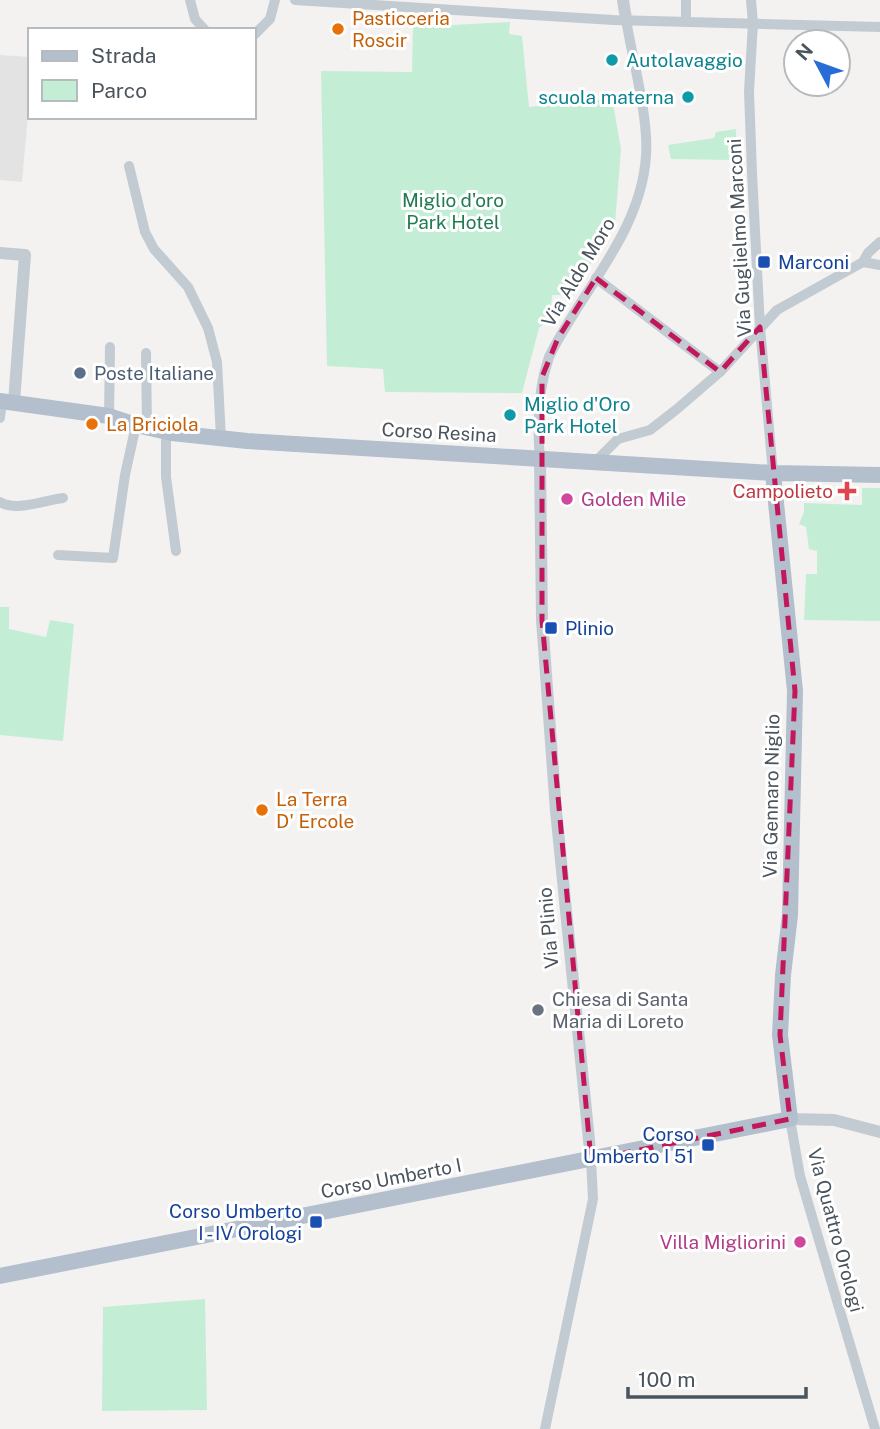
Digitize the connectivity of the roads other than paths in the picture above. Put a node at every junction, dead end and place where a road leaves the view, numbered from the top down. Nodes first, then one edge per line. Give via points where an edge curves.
1 (190, 0) edge
2 (275, 0) edge
3 (295, 0) edge
4 (623, 0) edge
5 (686, 0) edge
6 (753, 3) edge
7 (626, 19) junction
8 (685, 20) junction
9 (753, 23) junction
10 (880, 27) edge
11 (203, 28) edge
12 (256, 33) edge
13 (129, 166) dead end
14 (880, 242) edge
15 (0, 253) edge
16 (863, 262) junction
17 (880, 265) edge
18 (596, 278) junction
19 (760, 327) junction
20 (110, 347) dead end
21 (146, 354) dead end
22 (720, 372) junction
23 (5, 401) edge
24 (109, 416) junction
25 (0, 418) edge
26 (142, 427) junction
27 (166, 432) junction
28 (221, 438) junction
29 (540, 460) junction
30 (595, 462) junction
31 (773, 473) junction
32 (880, 475) edge
33 (63, 498) dead end
34 (0, 502) edge
35 (176, 551) dead end
36 (58, 555) dead end
37 (790, 1119) junction
38 (880, 1132) edge
39 (591, 1160) junction
40 (0, 1276) edge
41 (545, 1429) edge
42 (875, 1429) edge

1 - 11 street via 195,19
2 - 12 street via 270,19
3 - 7 street
4 - 7 street
5 - 8 street
6 - 9 street, Via Guglielmo Marconi
7 - 8 street
7 - 18 street, Via Aldo Moro via 646,156 632,215
8 - 9 street
9 - 10 street
9 - 19 street, Via Guglielmo Marconi via 749,92
13 - 28 street via 145,232 188,287 208,328 218,362
14 - 16 street
15 - 23 street via 26,255
16 - 17 street
16 - 19 street via 777,310
18 - 22 street
18 - 29 street, Via Aldo Moro via 558,338 542,377
19 - 22 street
19 - 31 street, Via Guglielmo Marconi
20 - 24 street
21 - 26 street
22 - 30 street via 650,430 618,439
23 - 24 main road, Corso Resina
23 - 25 street
24 - 26 main road, Corso Resina
26 - 27 main road, Corso Resina
26 - 36 street via 125,475 113,558
27 - 28 main road, Corso Resina
27 - 35 street via 166,477
28 - 29 main road, Corso Resina
29 - 30 main road, Corso Resina
29 - 39 street, Via Plinio via 542,620
30 - 31 main road, Corso Resina
31 - 32 main road, Corso Resina
31 - 37 main road, Via Gennaro Niglio via 795,691 790,915 780,1035
33 - 34 street via 23,506
37 - 38 street via 834,1121
37 - 39 main road, Corso Umberto I
37 - 42 street, Via Quattro Orologi via 800,1176
39 - 40 main road, Corso Umberto I
39 - 41 street, Via Plinio via 593,1199

